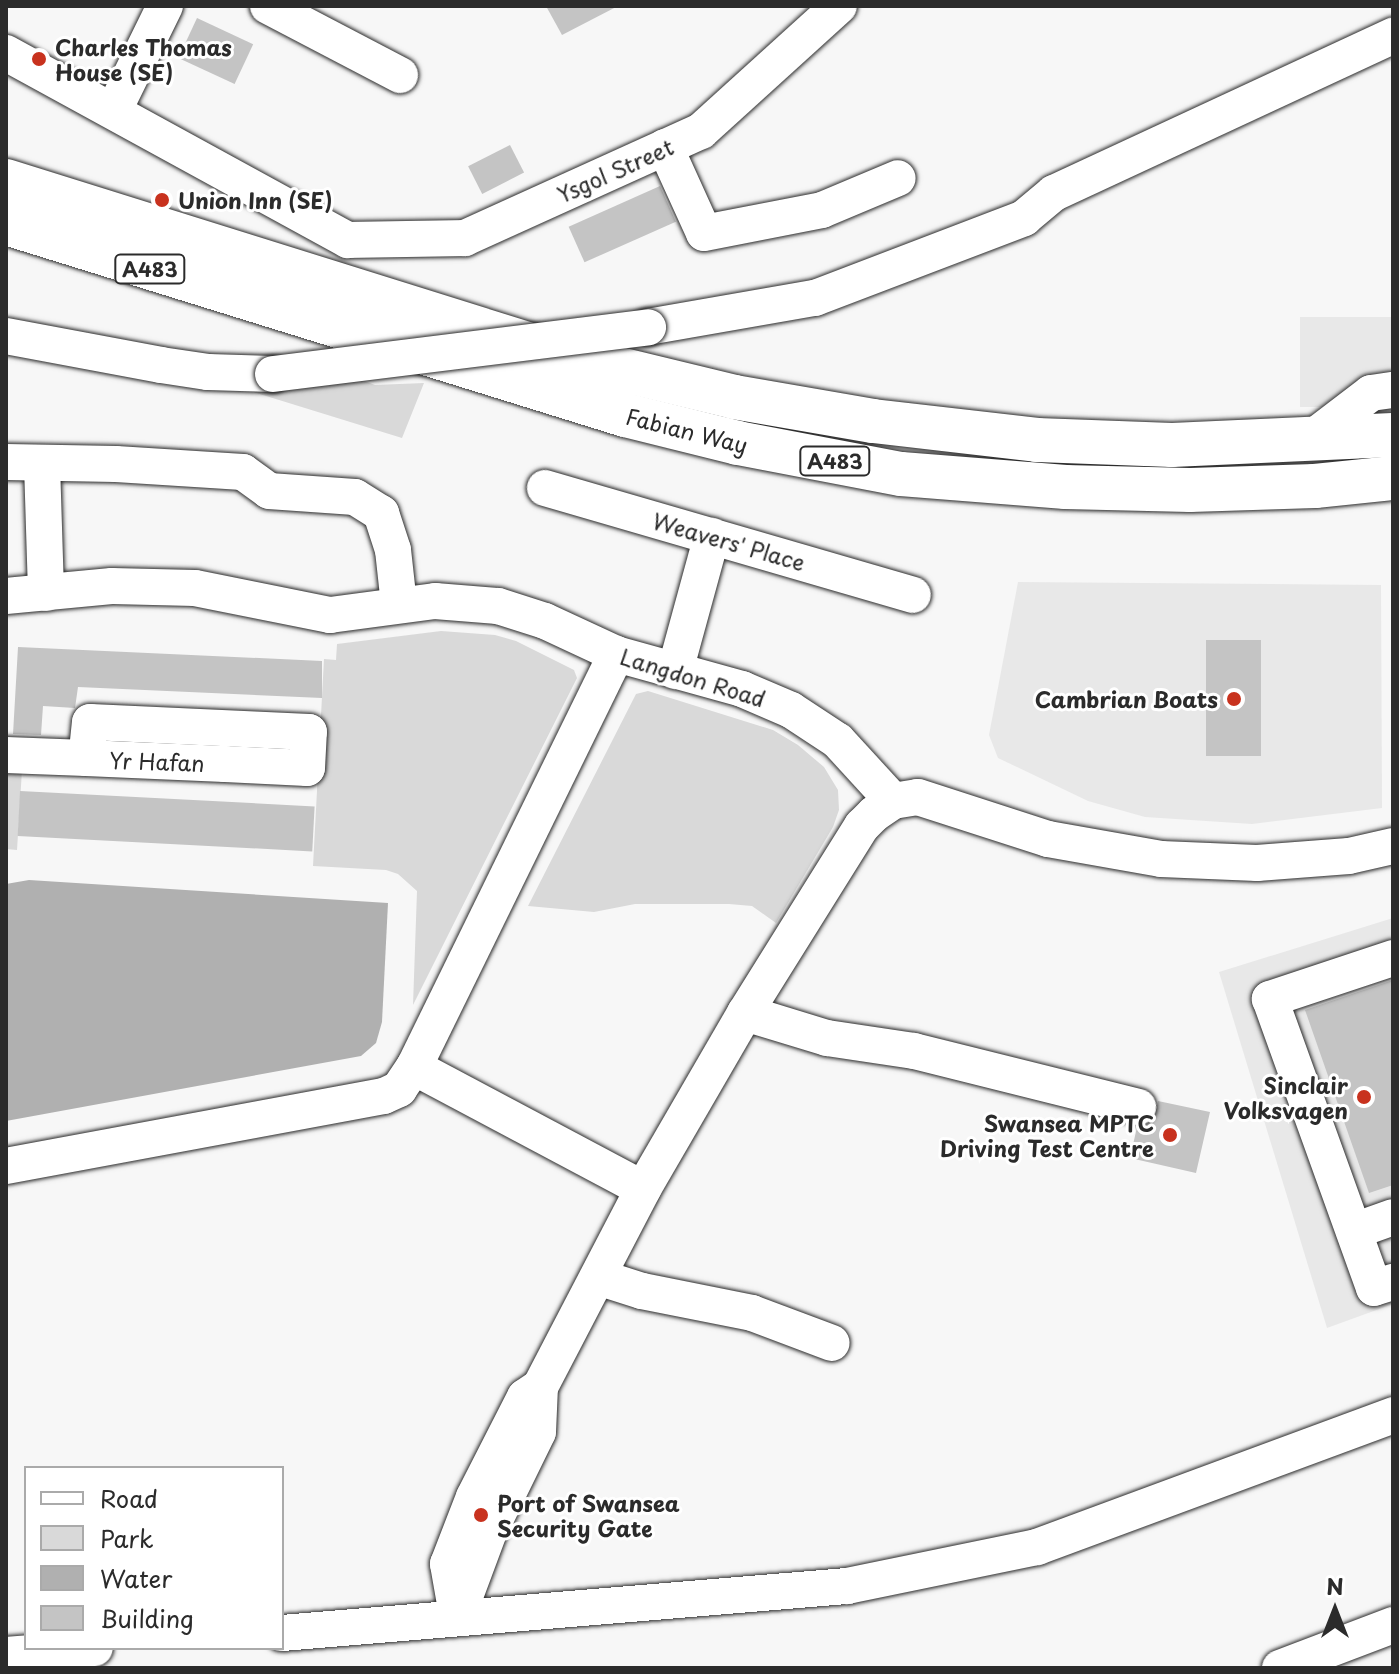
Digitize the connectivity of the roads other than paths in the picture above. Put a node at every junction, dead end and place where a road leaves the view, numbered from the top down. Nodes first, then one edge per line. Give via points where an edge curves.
1 (165, 6) edge
2 (268, 6) edge
3 (839, 6) edge
4 (1393, 36) edge
5 (6, 53) edge
6 (400, 75) dead end
7 (114, 110) junction
8 (665, 147) junction
9 (898, 178) dead end
10 (6, 181) edge
11 (6, 223) edge
12 (6, 336) edge
13 (1393, 390) edge
14 (1393, 435) edge
15 (1308, 441) junction
16 (6, 462) edge
17 (42, 464) junction
18 (1393, 478) edge
19 (545, 488) dead end
20 (712, 536) junction
21 (46, 593) junction
22 (913, 595) dead end
23 (6, 596) edge
24 (399, 604) junction
25 (616, 654) junction
26 (675, 671) junction
27 (226, 728) junction
28 (6, 755) edge
29 (86, 758) junction
30 (225, 764) junction
31 (893, 801) junction
32 (1393, 846) edge
33 (1393, 958) edge
34 (745, 1013) junction
35 (414, 1067) junction
36 (1138, 1107) dead end
37 (6, 1166) edge
38 (643, 1189) junction
39 (1393, 1217) edge
40 (1354, 1231) junction
41 (598, 1277) junction
42 (1393, 1282) edge
43 (832, 1343) dead end
44 (540, 1387) junction
45 (1393, 1415) edge
46 (457, 1618) junction
47 (1393, 1625) edge
48 (284, 1633) edge
49 (70, 1650) edge
50 (6, 1655) edge
51 (1280, 1668) edge

1 - 7 street
2 - 6 street
3 - 8 street, Ysgol Street via 701,131
4 - 12 street, bridge via 1054,193 1024,218 815,298 648,327 273,374 208,372
5 - 7 street
7 - 8 street, Ysgol Street via 348,240 465,238
8 - 9 street via 704,233 822,210
10 - 15 highway, Fabian Way / A483 via 554,353 734,397 873,421 1037,440 1172,445
11 - 18 highway, Fabian Way / A483 via 625,415 871,468 1065,487 1190,490
13 - 15 street via 1371,393
14 - 15 highway, Fabian Way / A483
16 - 17 street
17 - 21 street
17 - 24 street via 243,472 269,491 355,497 381,513 393,550
19 - 20 street, Weavers' Place
20 - 22 street, Weavers' Place
20 - 26 street
21 - 23 street, Langdon Road
21 - 24 street, Langdon Road via 112,586 195,588 330,615
24 - 25 street, Langdon Road via 498,606
25 - 26 street, Langdon Road
25 - 35 street
26 - 31 street, Langdon Road via 742,689 791,710 838,741
27 - 29 street via 90,722
27 - 30 street
27 - 30 street, Yr Hafan via 309,732 307,768
28 - 29 street, Yr Hafan
29 - 30 street, Yr Hafan
31 - 32 street via 918,797 1048,839 1161,859 1257,863 1349,856
31 - 34 street via 862,826
33 - 40 street via 1270,999
34 - 36 street via 827,1038 914,1051
34 - 38 street
35 - 37 street via 399,1089 384,1096
35 - 38 street
38 - 41 street
39 - 40 street
40 - 42 street via 1374,1288
41 - 43 street via 752,1313
41 - 44 street
44 - 46 street via 538,1432 489,1532
44 - 46 street via 525,1397 474,1497 448,1564
45 - 46 street via 1037,1547 847,1586
46 - 48 street
47 - 51 street
49 - 50 street

